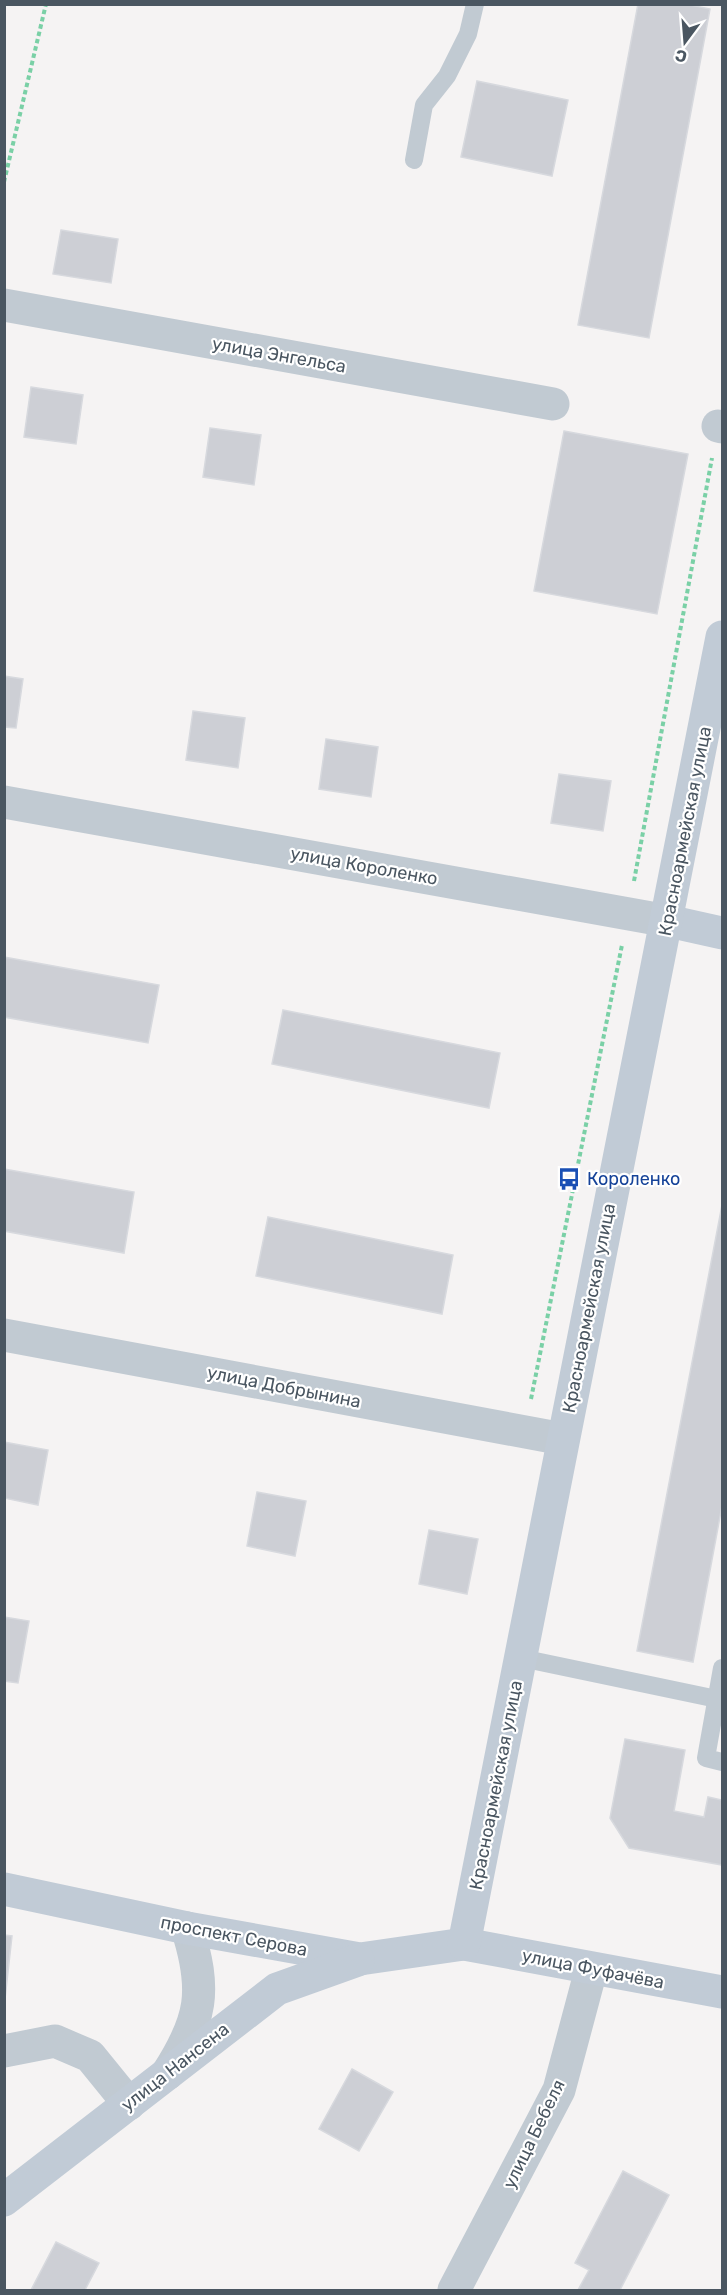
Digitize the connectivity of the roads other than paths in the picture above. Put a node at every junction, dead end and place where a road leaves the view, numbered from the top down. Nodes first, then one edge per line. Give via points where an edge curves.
1 (475, 4) edge
2 (414, 160) dead end
3 (4, 305) edge
4 (553, 404) dead end
5 (723, 637) edge
6 (4, 802) edge
7 (668, 921) junction
8 (723, 933) edge
9 (4, 1335) edge
10 (563, 1439) junction
11 (522, 1658) junction
12 (723, 1668) edge
13 (717, 1699) junction
14 (723, 1762) edge
15 (4, 1889) edge
16 (188, 1928) junction
17 (464, 1944) junction
18 (360, 1959) junction
19 (591, 1970) junction
20 (723, 1992) edge
21 (4, 2051) edge
22 (167, 2074) junction
23 (129, 2103) junction
24 (4, 2200) edge
25 (454, 2290) edge

1 - 2 lane via 468,34 447,76 424,105
3 - 4 street, улица Энгельса
5 - 7 main road, Красноармейская улица
6 - 7 street, улица Короленко
7 - 8 main road, улица Короленко
7 - 10 main road, Красноармейская улица
9 - 10 street, улица Добрынина
10 - 11 main road, Красноармейская улица
11 - 13 lane
11 - 17 main road, Красноармейская улица
12 - 13 lane
13 - 14 lane via 706,1758
15 - 16 main road, проспект Серова
16 - 18 main road, проспект Серова
16 - 22 street via 201,1984 187,2043
17 - 18 main road, проспект Серова
17 - 19 main road, улица Фуфачёва
18 - 22 main road, улица Нансена via 277,1989
19 - 20 main road, улица Фуфачёва
19 - 25 street, улица Бебеля via 559,2090
21 - 23 street via 55,2041 90,2056
22 - 23 main road, улица Нансена
23 - 24 main road, улица Нансена

